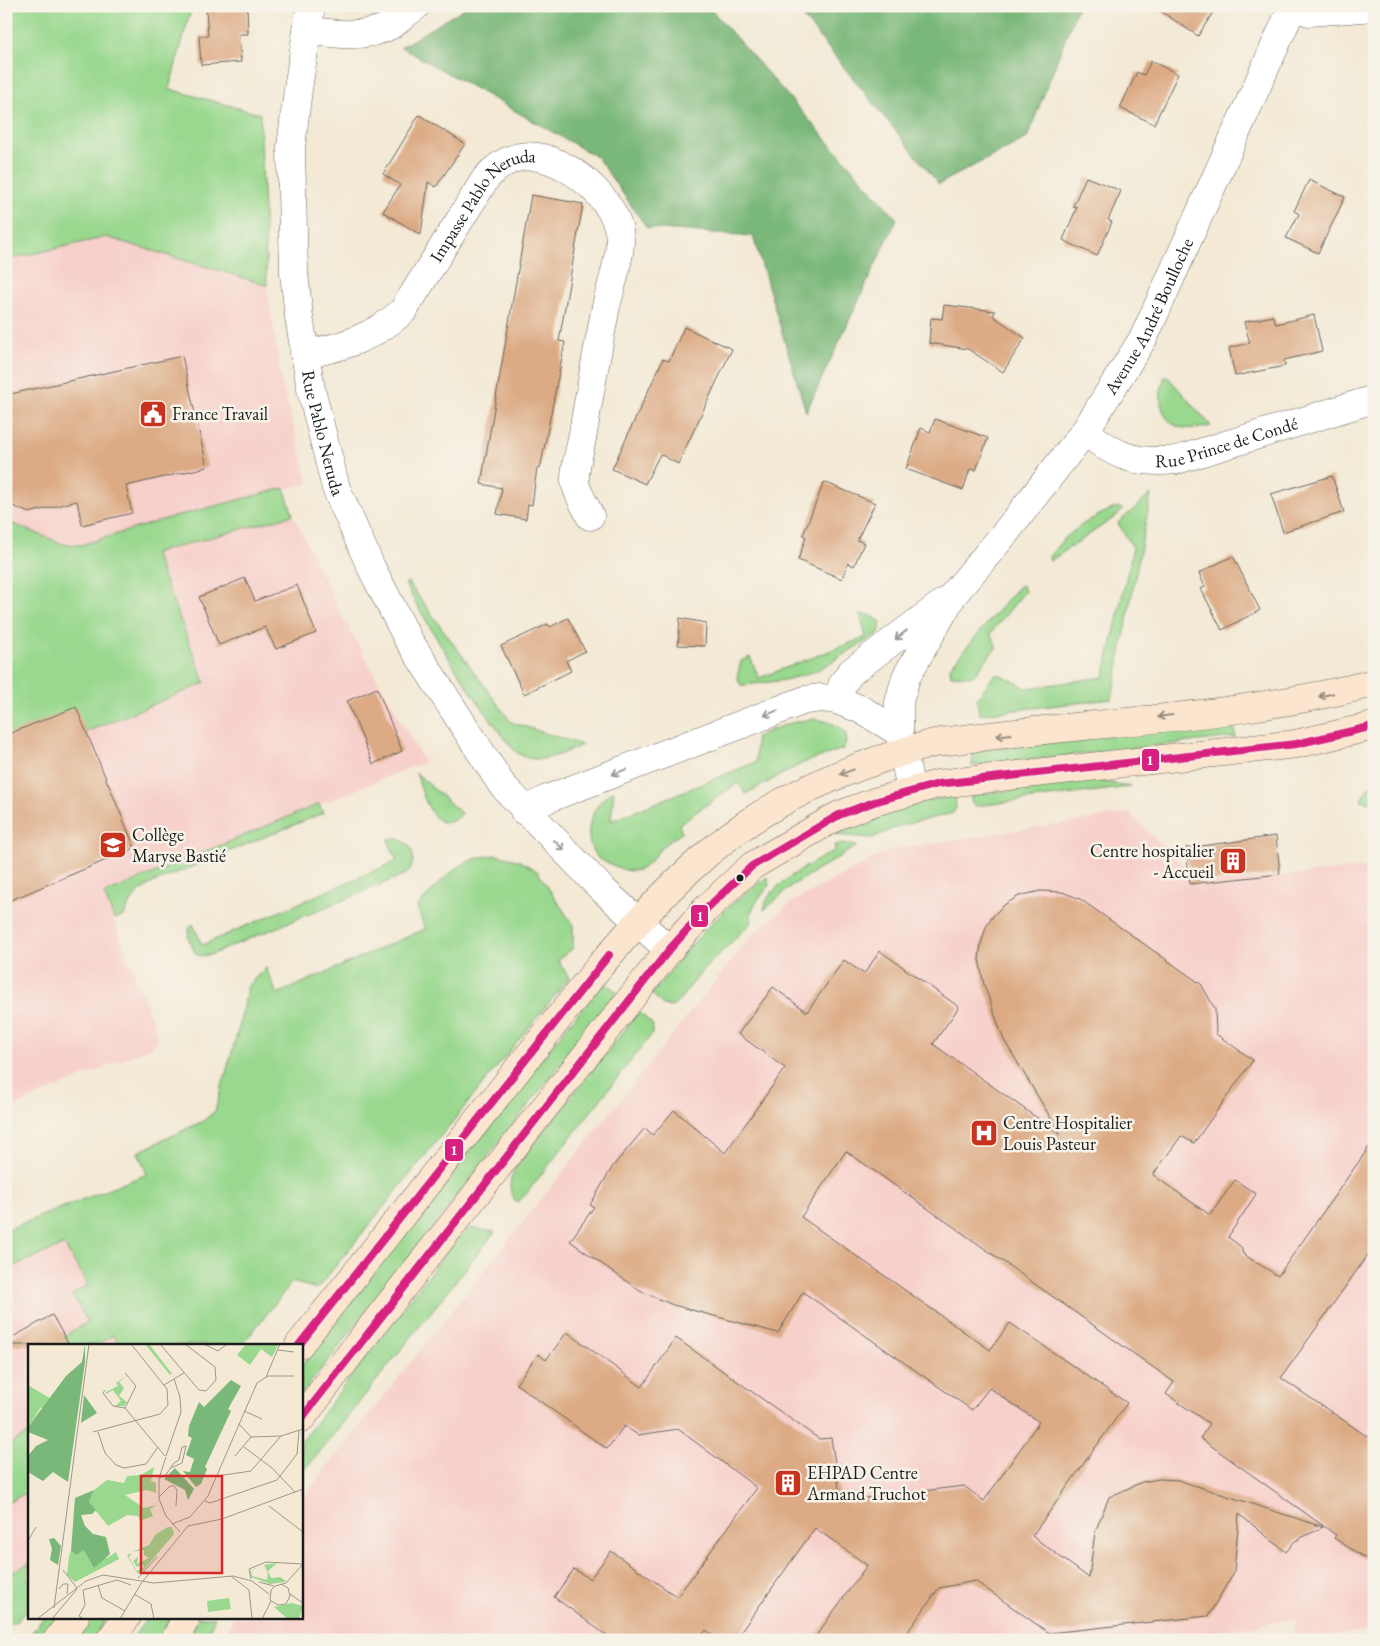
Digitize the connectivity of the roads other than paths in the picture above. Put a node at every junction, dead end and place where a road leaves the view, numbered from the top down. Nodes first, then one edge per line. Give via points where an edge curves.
1 (416, 6) edge
2 (1293, 7) edge
3 (1374, 7) edge
4 (309, 18) edge
5 (304, 354) junction
6 (1374, 399) edge
7 (1084, 431) junction
8 (590, 516) dead end
9 (953, 595) junction
10 (1374, 683) edge
11 (837, 700) junction
12 (1374, 726) edge
13 (901, 742) junction
14 (911, 790) junction
15 (524, 810) junction
16 (638, 921) junction
17 (669, 950) junction
18 (300, 1344) edge
19 (302, 1418) edge
20 (73, 1618) edge
21 (126, 1618) edge
22 (186, 1618) edge
23 (57, 1640) edge
24 (110, 1640) edge
25 (175, 1640) edge

1 - 4 street via 390,26 370,32 337,34
2 - 3 street via 1309,12
2 - 7 street, Avenue André Boulloche via 1144,337
4 - 5 street, Rue Pablo Neruda via 291,156 294,273
5 - 8 street, Impasse Pablo Neruda via 342,347 368,336 402,311 486,178 498,166 511,158 527,157 542,158 568,170 584,180 603,200 616,221 620,242 575,482
5 - 15 street, Rue Pablo Neruda via 336,488 371,567 431,677 502,785
6 - 7 street, Rue Prince de Condé via 1176,460 1152,462 1126,457 1106,449
7 - 9 street, Avenue André Boulloche
9 -> 11 street via 851,672
9 - 13 street via 906,677 899,702
10 -> 13 main road via 1321,696 934,743
11 - 13 street via 860,709
11 -> 15 street via 805,700
12 - 14 main road via 1296,744 965,781
13 - 14 street
13 -> 16 main road via 749,822 687,872
14 - 17 main road via 839,815 752,866 705,910
15 -> 16 street, Rue Pablo Neruda
16 - 17 street, Rue Pablo Neruda
16 - 18 main road
17 - 19 main road
20 - 23 main road
21 - 24 main road
22 - 25 main road

